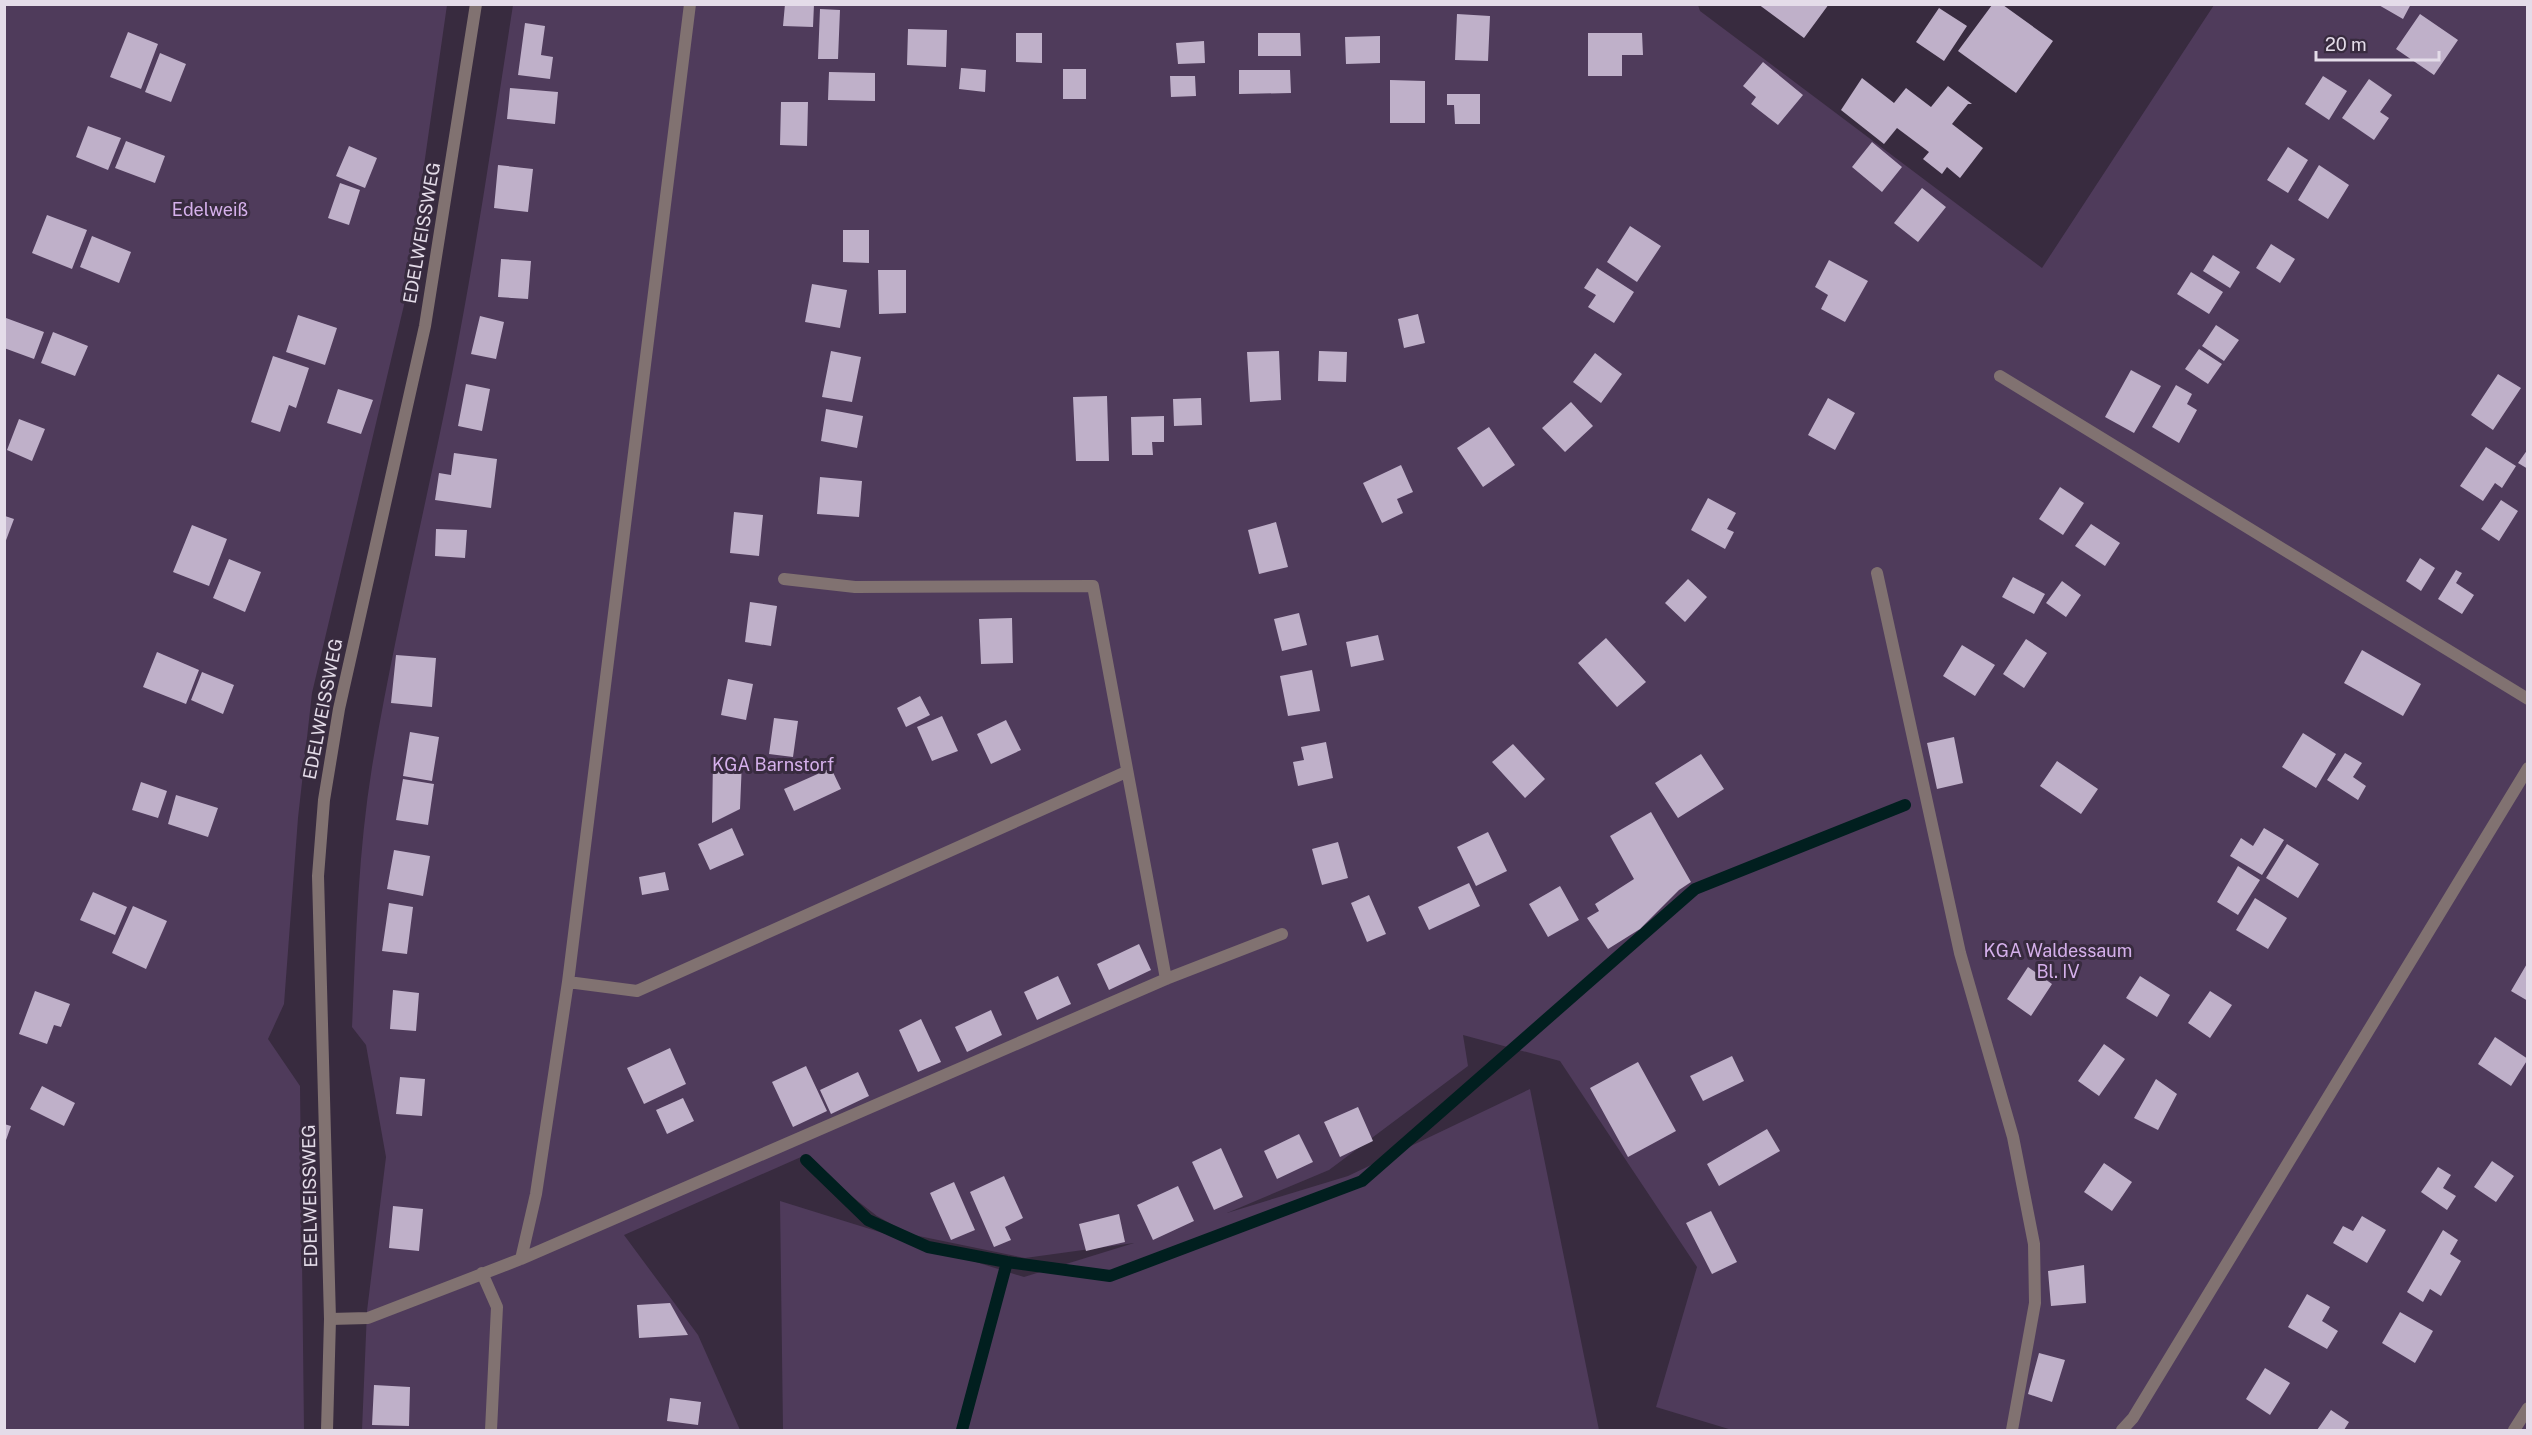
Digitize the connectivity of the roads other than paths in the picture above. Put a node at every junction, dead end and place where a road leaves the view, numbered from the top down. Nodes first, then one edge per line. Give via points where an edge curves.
1 (476, 4) edge
2 (690, 4) edge
3 (2000, 376) dead end
4 (1877, 573) dead end
5 (784, 579) dead end
6 (2528, 699) edge
7 (2528, 768) edge
8 (1126, 772) junction
9 (1282, 934) dead end
10 (1166, 979) junction
11 (568, 982) junction
12 (521, 1259) junction
13 (482, 1273) junction
14 (330, 1319) junction
15 (2528, 1408) edge
16 (327, 1431) edge
17 (491, 1431) edge
18 (2012, 1431) edge
19 (2122, 1431) edge
20 (2514, 1431) edge

1 - 14 street, EDELWEISSWEG via 425,326 339,709 324,800 318,876
2 - 11 street
3 - 6 street
4 - 18 street via 1960,953 2013,1137 2034,1244 2035,1303
5 - 8 street via 855,587 1093,586
7 - 19 street
8 - 10 street
8 - 11 street via 637,991
9 - 10 street
10 - 12 street
11 - 12 street via 536,1194
12 - 13 street
13 - 14 street via 368,1317
13 - 17 street via 497,1307
14 - 16 street, EDELWEISSWEG
15 - 20 street

